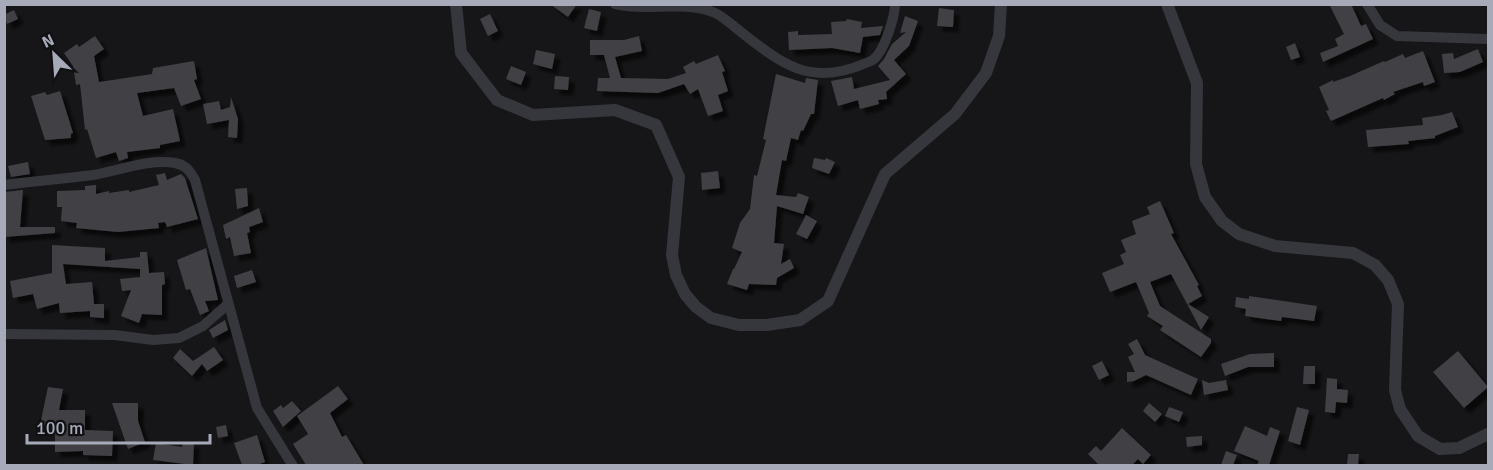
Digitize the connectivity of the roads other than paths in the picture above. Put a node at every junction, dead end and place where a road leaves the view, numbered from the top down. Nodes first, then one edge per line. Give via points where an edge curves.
1 (456, 4) edge
2 (615, 4) edge
3 (895, 4) edge
4 (1001, 4) edge
5 (1167, 4) edge
6 (1367, 4) edge
7 (1488, 39) edge
8 (4, 185) edge
9 (228, 304) junction
10 (4, 334) edge
11 (1488, 434) edge
12 (293, 465) edge

1 - 4 street via 461,53 497,100 533,115 615,110 656,125 679,177 672,255 685,294 711,318 739,325 767,325 800,320 828,301 885,174 955,114 986,73 999,36
2 - 3 street via 697,8 716,13 777,59 797,70 827,75 873,60 882,47
5 - 11 street via 1197,83 1196,164 1204,197 1222,221 1239,234 1275,246 1353,253 1376,265 1388,280 1398,304 1395,390 1400,409 1418,436 1440,449 1459,448
6 - 7 street via 1380,25 1398,36
8 - 9 street via 93,175 158,162 184,165 195,180
9 - 10 street via 203,326 179,338
9 - 12 street via 257,408

